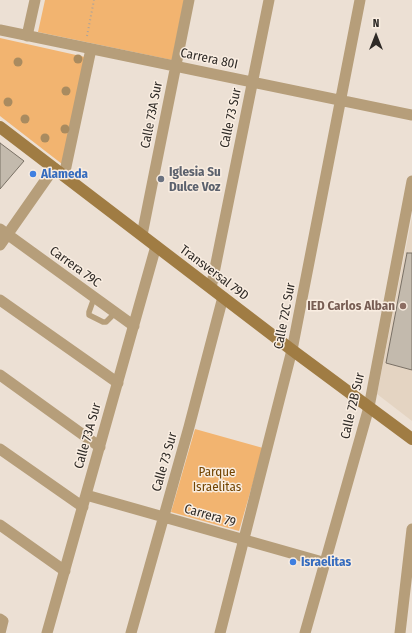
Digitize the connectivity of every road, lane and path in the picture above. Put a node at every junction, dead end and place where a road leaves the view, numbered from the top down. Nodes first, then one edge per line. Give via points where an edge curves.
1 (34, 0) edge
2 (94, 0) edge
3 (189, 0) edge
4 (269, 0) edge
5 (360, 0) edge
6 (0, 30) edge
7 (27, 36) junction
8 (88, 48) junction
9 (176, 66) junction
10 (253, 82) junction
11 (340, 100) junction
12 (412, 115) edge
13 (0, 127) edge
14 (54, 168) junction
15 (64, 176) junction
16 (412, 181) edge
17 (4, 232) edge
18 (142, 235) junction
19 (0, 245) edge
20 (156, 246) junction
21 (211, 288) junction
22 (223, 297) junction
23 (94, 298) junction
24 (0, 300) edge
25 (115, 313) junction
26 (134, 326) junction
27 (292, 350) junction
28 (0, 375) edge
29 (118, 383) junction
30 (369, 407) junction
31 (412, 439) edge
32 (100, 447) junction
33 (0, 449) edge
34 (86, 495) junction
35 (83, 507) junction
36 (164, 517) junction
37 (0, 525) edge
38 (412, 529) edge
39 (245, 540) junction
40 (326, 563) junction
41 (65, 571) junction
42 (2, 620) edge
43 (0, 633) edge
44 (47, 633) edge
45 (130, 633) edge
46 (220, 633) edge
47 (305, 633) edge
48 (400, 633) edge

1 - 7 street
2 - 8 path
3 - 9 street, Calle 73A Sur
4 - 10 street, Calle 73 Sur
5 - 11 street, Calle 72C Sur
6 - 7 street, Carrera 80I
7 - 8 street, Carrera 80I
8 - 9 street, Carrera 80I
8 - 15 street
9 - 10 street, Carrera 80I
9 - 18 street, Calle 73A Sur
10 - 11 street, Carrera 80I
10 - 21 street, Calle 73 Sur
11 - 12 street, Carrera 80I
11 - 27 street, Calle 72C Sur
13 - 14 main road, Transversal 79D
14 - 15 main road, Transversal 79D
14 - 17 street
15 - 18 main road, Transversal 79D
16 - 30 street, Calle 72B Sur
17 - 19 street
17 - 23 street, Carrera 79C
18 - 20 main road, Transversal 79D
20 - 21 main road, Transversal 79D
20 - 26 street, Calle 73A Sur
21 - 22 main road, Transversal 79D
22 - 27 main road, Transversal 79D
22 - 36 street, Calle 73 Sur
23 - 25 street, Carrera 79C
23 - 25 lane via 89,315 106,322
24 - 29 street
25 - 26 street, Carrera 79C
26 - 29 street, Calle 73A Sur
27 - 30 main road, Transversal 79D
27 - 39 street, Calle 72C Sur
28 - 32 street
29 - 32 street, Calle 73A Sur
30 - 31 main road, Transversal 79D
30 - 40 street, Calle 72B Sur
32 - 34 street, Calle 73A Sur
33 - 35 street
34 - 35 street, Calle 73A Sur
34 - 36 street, Carrera 79
35 - 41 street, Calle 73A Sur
36 - 39 street, Carrera 79
36 - 45 street, Calle 73 Sur
37 - 41 street
38 - 48 street
39 - 40 street, Carrera 79
39 - 46 street, Calle 72C Sur
40 - 47 street, Calle 72B Sur
41 - 44 street, Calle 73A Sur
42 - 43 street

